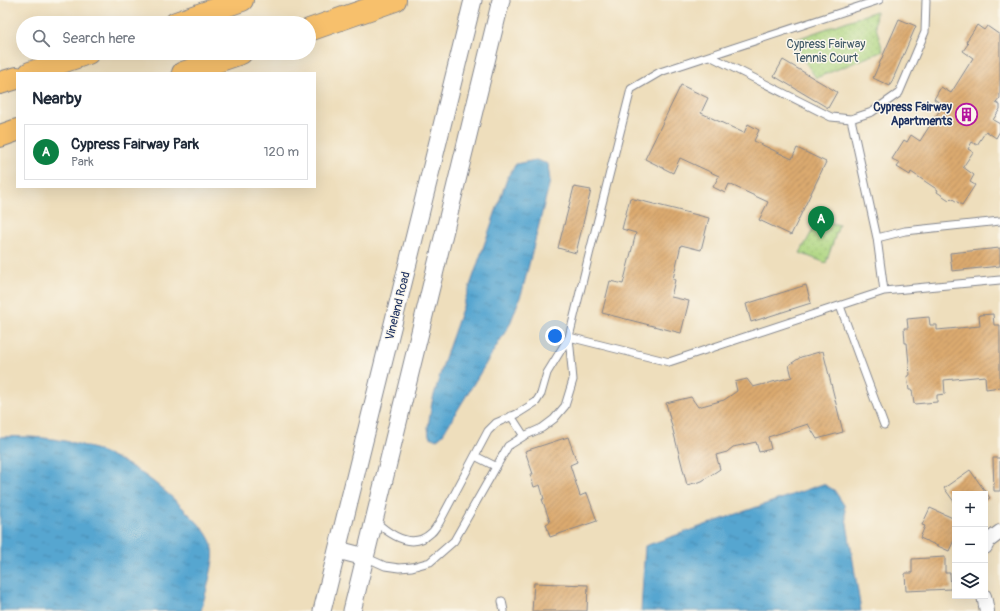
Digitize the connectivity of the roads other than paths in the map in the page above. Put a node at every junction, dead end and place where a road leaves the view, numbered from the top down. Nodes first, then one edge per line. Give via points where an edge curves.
1 (242, 0) edge
2 (395, 0) edge
3 (473, 0) edge
4 (879, 0) edge
5 (926, 0) edge
6 (499, 8) edge
7 (196, 16) edge
8 (316, 28) edge
9 (710, 56) junction
10 (68, 60) edge
11 (221, 60) edge
12 (33, 72) edge
13 (186, 72) edge
14 (16, 78) edge
15 (0, 83) edge
16 (850, 120) junction
17 (16, 130) edge
18 (0, 136) edge
19 (1000, 221) edge
20 (877, 238) junction
21 (1000, 280) edge
22 (884, 292) junction
23 (840, 306) junction
24 (569, 337) junction
25 (511, 416) junction
26 (884, 425) dead end
27 (524, 436) junction
28 (475, 456) junction
29 (495, 466) junction
30 (374, 520) junction
31 (1000, 532) edge
32 (988, 541) edge
33 (338, 550) junction
34 (365, 557) junction
35 (985, 599) edge
36 (502, 601) dead end
37 (322, 611) edge
38 (352, 611) edge
39 (504, 611) edge
40 (987, 611) edge

1 - 7 highway
2 - 8 highway
3 - 33 street, Vineland Road
4 - 9 lane
5 - 16 lane via 924,32 899,93 872,112
6 - 30 street
9 - 16 lane via 831,117
9 - 24 lane via 660,72 631,89
10 - 12 highway
11 - 13 highway
14 - 15 highway
16 - 20 lane
17 - 18 highway
19 - 20 lane via 905,231
20 - 22 lane
21 - 22 lane
22 - 23 lane
23 - 24 lane via 669,362
23 - 26 lane
24 - 25 lane via 547,373 536,402
24 - 27 lane via 573,380 565,406 542,428
25 - 27 lane
25 - 28 lane via 496,423 488,431
27 - 29 lane via 508,446
28 - 29 lane
28 - 30 lane via 431,534 420,540 410,541 391,535
29 - 34 lane via 454,541 430,562 399,568 385,566
30 - 34 street
31 - 32 street
33 - 34 street
33 - 37 street, Vineland Road
34 - 38 street
35 - 40 street
36 - 39 lane

